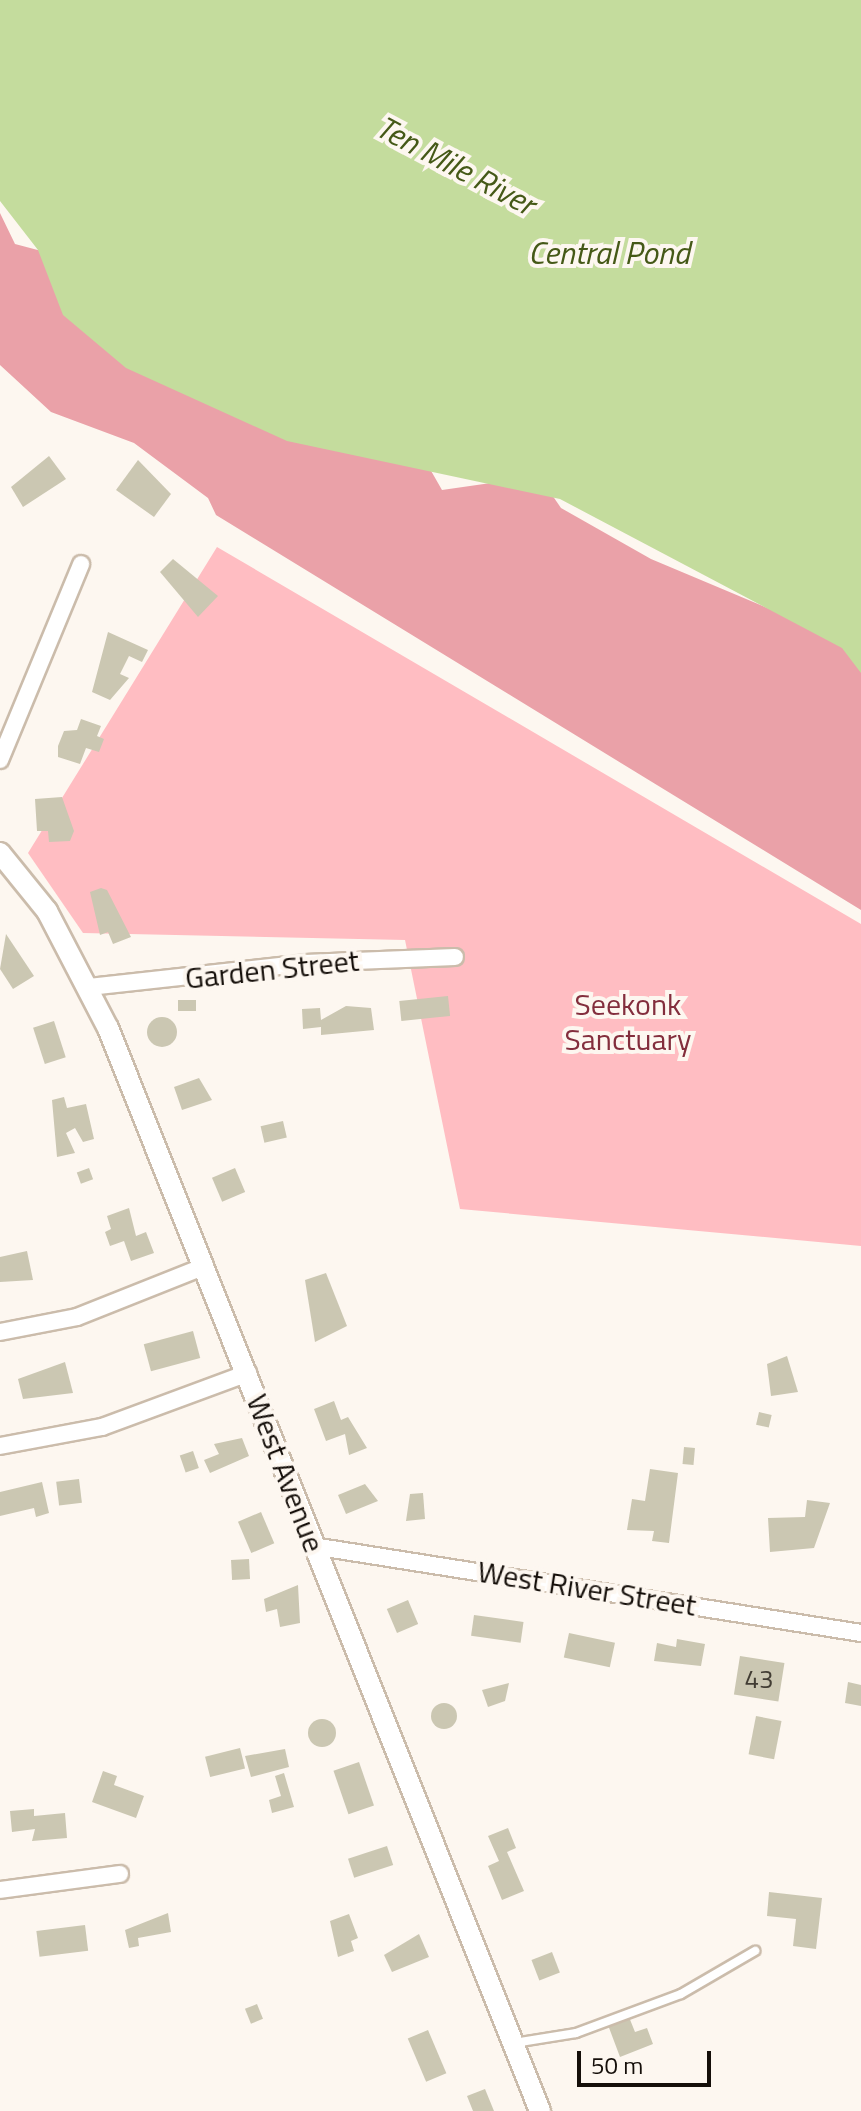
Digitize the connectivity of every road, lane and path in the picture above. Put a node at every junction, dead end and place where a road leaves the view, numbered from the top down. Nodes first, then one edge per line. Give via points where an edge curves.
1 (81, 564) dead end
2 (0, 760) edge
3 (0, 853) edge
4 (455, 957) dead end
5 (89, 987) junction
6 (205, 1266) junction
7 (0, 1332) edge
8 (248, 1373) junction
9 (0, 1446) edge
10 (313, 1546) junction
11 (861, 1633) edge
12 (120, 1874) dead end
13 (0, 1890) edge
14 (755, 1951) dead end
15 (514, 2043) junction
16 (540, 2111) edge

1 - 2 street
3 - 5 street, West Avenue via 47,911
4 - 5 street, Garden Street via 305,963
5 - 6 street, West Avenue
6 - 7 street via 77,1317
6 - 8 street, West Avenue
8 - 9 street via 102,1427
8 - 10 street, West Avenue
10 - 11 street, West River Street
10 - 15 street, West Avenue
12 - 13 street
14 - 15 lane via 695,1989 576,2033
15 - 16 street, West Avenue

